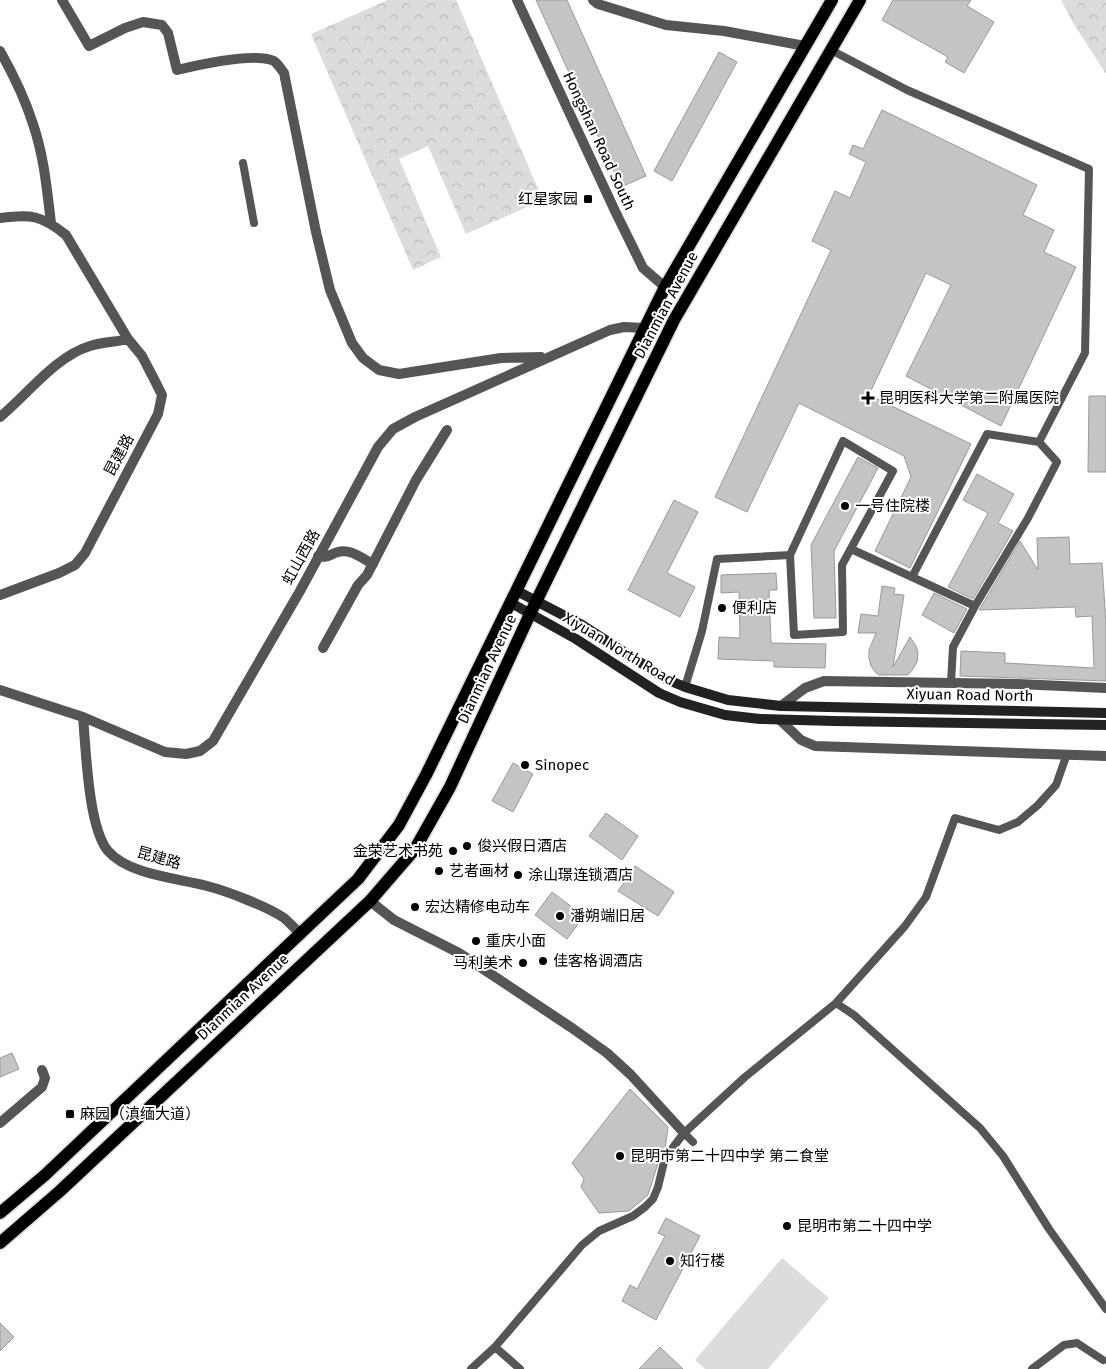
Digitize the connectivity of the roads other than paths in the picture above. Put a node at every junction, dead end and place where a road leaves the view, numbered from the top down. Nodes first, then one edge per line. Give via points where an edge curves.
1 (62, 0) edge
2 (517, 0) edge
3 (593, 0) edge
4 (832, 0) edge
5 (860, 0) edge
6 (805, 46) junction
7 (831, 50) junction
8 (0, 51) edge
9 (243, 163) dead end
10 (0, 218) edge
11 (254, 222) dead end
12 (51, 223) junction
13 (664, 288) junction
14 (645, 328) junction
15 (128, 340) junction
16 (546, 357) junction
17 (0, 417) edge
18 (448, 430) dead end
19 (1039, 442) junction
20 (851, 549) junction
21 (790, 555) junction
22 (318, 556) junction
23 (373, 564) junction
24 (912, 577) junction
25 (517, 591) junction
26 (0, 595) edge
27 (537, 601) junction
28 (511, 603) junction
29 (975, 606) junction
30 (530, 614) junction
31 (323, 648) dead end
32 (951, 684) junction
33 (685, 687) junction
34 (1106, 688) edge
35 (0, 690) edge
36 (781, 706) junction
37 (833, 707) joint
38 (1106, 713) edge
39 (83, 717) junction
40 (780, 720) junction
41 (834, 721) joint
42 (1106, 726) edge
43 (1067, 754) junction
44 (1106, 756) edge
45 (370, 900) junction
46 (300, 934) junction
47 (836, 1002) junction
48 (42, 1070) dead end
49 (0, 1123) edge
50 (684, 1133) junction
51 (693, 1142) dead end
52 (0, 1213) edge
53 (0, 1243) edge
54 (1106, 1309) edge
55 (494, 1347) junction
56 (1105, 1360) edge
57 (471, 1369) edge
58 (520, 1369) edge
59 (1032, 1369) edge

1 - 16 street via 89,46 142,22 162,25 168,34 177,70 205,63 255,58 276,62 284,73 330,290 352,343 363,358 379,370 399,374 501,358
2 - 13 street, Hongshan Road South via 644,268
3 - 6 street via 666,25 724,31
4 - 6 main road, Dianmian Avenue
5 - 7 main road, Dianmian Avenue
6 - 13 main road, Dianmian Avenue
7 - 19 lane via 906,90 1089,169 1085,353
7 - 27 main road, Dianmian Avenue via 674,320
8 - 12 street via 34,125
9 - 11 lane
10 - 12 street via 38,217
12 - 15 street, 昆建路 via 66,235
13 - 14 main road, Dianmian Avenue
14 - 16 street, 虹山西路 via 610,330
14 - 25 main road, Dianmian Avenue
15 - 17 street via 90,346 74,354 57,365
15 - 26 street, 昆建路 via 142,356 162,395 158,414 85,553 75,565
16 - 22 street, 虹山西路 via 393,429 378,447
18 - 23 street via 416,480
19 - 24 lane via 987,434
19 - 29 lane via 1057,462 1028,518
20 - 21 lane via 842,565 843,632 794,635
20 - 21 lane via 893,470 844,441
20 - 24 lane
21 - 33 lane via 717,559 702,630
22 - 23 street via 328,558 348,551
22 - 39 street, 虹山西路 via 212,741 200,751 186,754 165,752
23 - 31 street
24 - 29 lane
25 - 27 main road, Xiyuan North Road
25 - 28 main road, Dianmian Avenue
27 - 30 main road, Dianmian Avenue
27 - 33 main road, Xiyuan North Road via 582,625 666,679
28 - 30 main road, Xiyuan North Road
28 - 46 main road, Dianmian Avenue via 399,825 358,879
29 - 32 lane via 953,647
30 - 40 main road, Xiyuan North Road via 576,638 659,693 680,702 725,714
30 - 45 main road, Dianmian Avenue via 450,787 415,849
32 - 34 street
32 - 36 street via 824,682 805,688
33 - 36 main road, Xiyuan North Road via 728,700
35 - 39 street, 虹山西路
36 - 37 main road, Xiyuan North Road
37 - 38 main road, Xiyuan Road North
39 - 46 street, 昆建路 via 93,810 99,834 108,850 123,863 143,871 209,886 264,907 284,918
40 - 41 main road, Xiyuan North Road
40 - 43 street via 801,740 815,746
41 - 42 main road, Xiyuan Road North
43 - 44 street
43 - 47 lane via 1056,786 1018,822 999,830 955,818 926,897 905,926
45 - 50 street via 394,920 459,953 600,1048 631,1075
45 - 53 main road, Dianmian Avenue via 60,1191
46 - 52 main road, Dianmian Avenue via 45,1175
47 - 50 lane via 745,1077
47 - 54 lane via 854,1014 980,1128 1003,1156 1049,1229
48 - 49 street via 45,1078 42,1087
50 - 51 lane
50 - 55 lane via 664,1162 653,1199 633,1216 599,1231 582,1245
55 - 57 lane
55 - 58 lane
56 - 59 lane via 1077,1343 1064,1345

